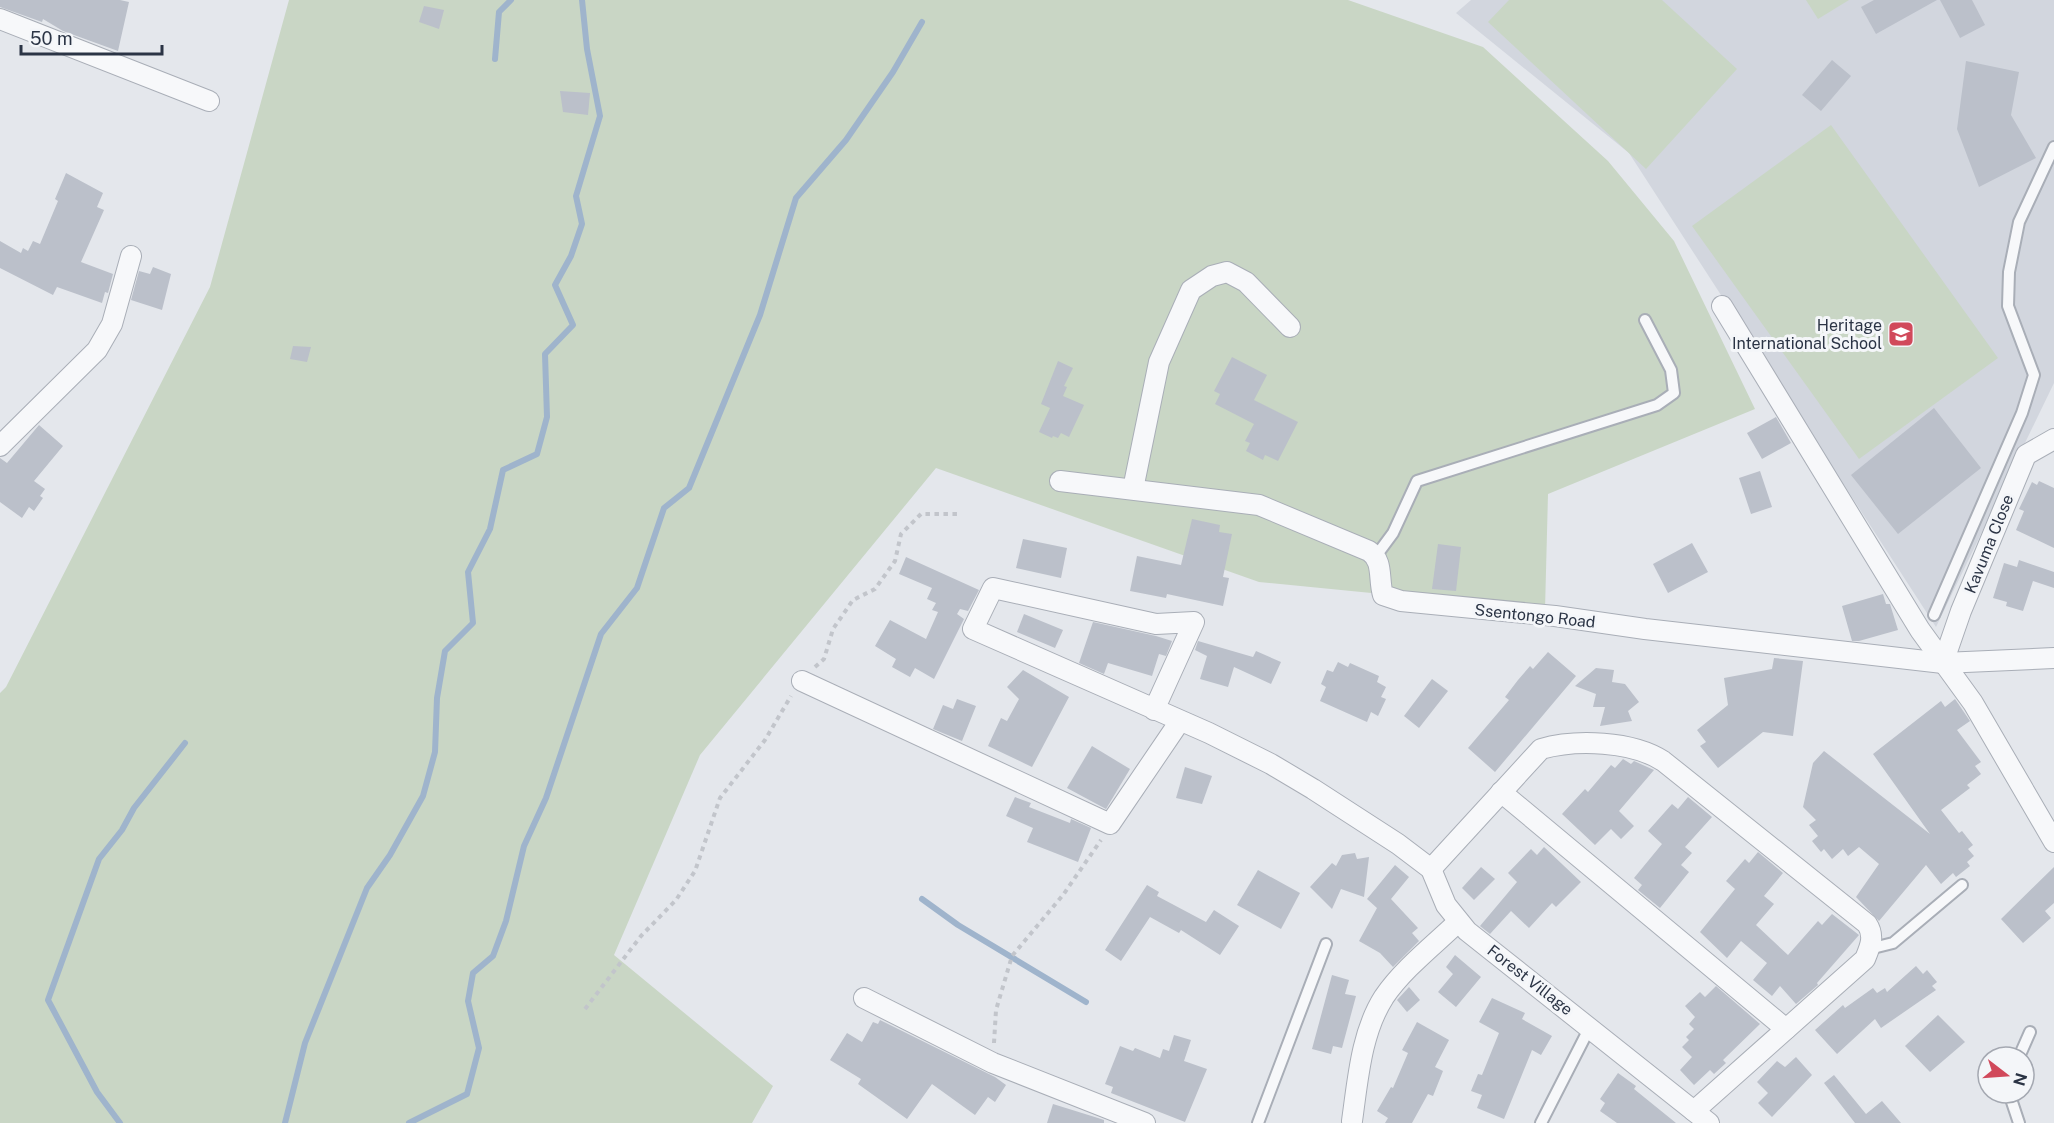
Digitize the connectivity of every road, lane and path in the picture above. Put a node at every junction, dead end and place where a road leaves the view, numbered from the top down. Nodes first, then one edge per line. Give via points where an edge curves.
1 (0, 19) edge
2 (209, 101) dead end
3 (2054, 147) edge
4 (131, 256) dead end
5 (1722, 306) dead end
6 (1645, 320) dead end
7 (1290, 327) dead end
8 (2054, 439) edge
9 (0, 446) edge
10 (1060, 481) dead end
11 (1133, 489) junction
12 (958, 514) dead end
13 (1376, 556) junction
14 (1934, 615) dead end
15 (2054, 658) edge
16 (1943, 663) junction
17 (802, 681) junction
18 (1154, 710) junction
19 (1180, 721) junction
20 (1501, 792) junction
21 (1110, 824) junction
22 (2054, 842) edge
23 (1431, 869) junction
24 (1962, 885) dead end
25 (1458, 922) junction
26 (1326, 944) dead end
27 (1869, 949) junction
28 (864, 998) dead end
29 (585, 1009) dead end
30 (1590, 1028) junction
31 (1786, 1029) junction
32 (2030, 1032) dead end
33 (2024, 1045) edge
34 (993, 1063) junction
35 (2012, 1105) edge
36 (1701, 1117) edge
37 (1352, 1121) dead end
38 (1145, 1123) edge
39 (1258, 1123) edge
40 (1541, 1123) edge
41 (2019, 1123) edge

1 - 2 street
3 - 14 lane via 2019,222 2009,272 2008,306 2034,375 2022,413
4 - 9 street via 112,324 98,350
5 - 16 street
6 - 13 lane via 1671,370 1674,393 1657,405 1417,481 1393,533
7 - 11 street via 1246,282 1227,272 1212,276 1191,290 1159,362
8 - 16 street, Kavuma Close via 2026,455
10 - 11 street
11 - 13 street via 1259,504
12 - 17 path via 921,514 901,534 895,561 875,589 853,600 833,629 824,658
13 - 16 street, Ssentongo Road via 1383,595 1401,601
15 - 16 street, Ssentongo Road
16 - 22 street via 1973,703
17 - 21 street
17 - 29 path via 765,740 720,798 695,871 676,900 641,936
18 - 18 street via 972,629 993,588 1156,624 1194,622
18 - 19 street
19 - 21 street
19 - 23 street via 1271,764
20 - 23 street
20 - 27 street via 1541,748 1618,747 1655,757 1867,924 1871,930
20 - 31 street
21 - 34 path via 1063,895 1012,956 996,1010
23 - 25 street, Forest Village
24 - 27 lane via 1893,943
25 - 30 street, Forest Village
25 - 37 street via 1395,982 1384,998 1368,1032
26 - 39 lane
27 - 31 street via 1865,959
28 - 34 street
30 - 36 street, Forest Village
30 - 40 lane
31 - 36 street
32 - 33 lane
34 - 38 street
35 - 41 lane

